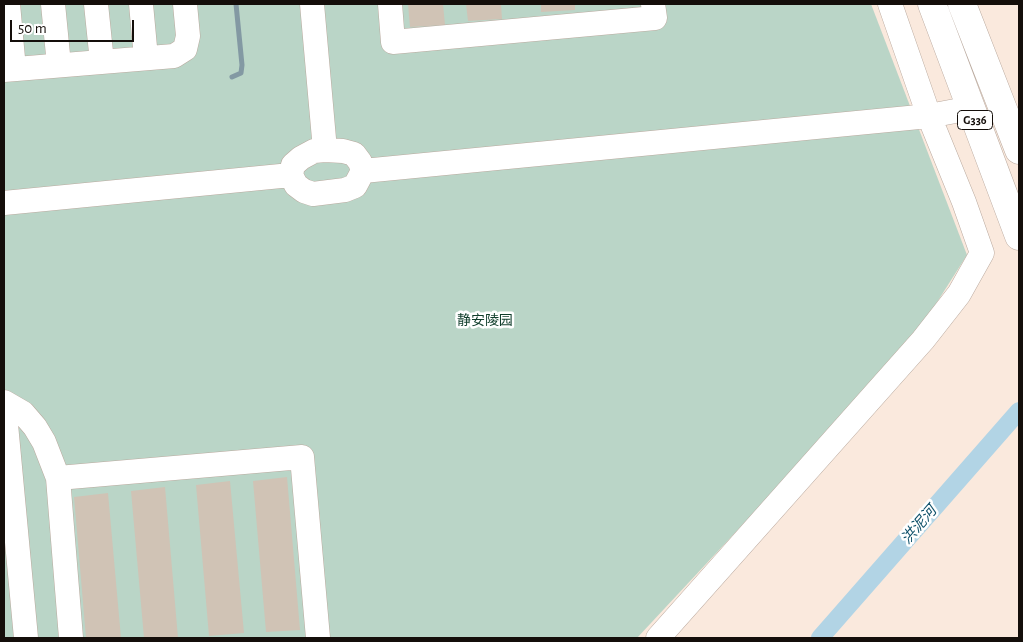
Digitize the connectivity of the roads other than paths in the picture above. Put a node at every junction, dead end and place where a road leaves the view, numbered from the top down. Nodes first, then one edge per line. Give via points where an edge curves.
1 (8, 4) edge
2 (53, 4) edge
3 (96, 4) edge
4 (141, 4) edge
5 (185, 4) edge
6 (312, 4) edge
7 (390, 4) edge
8 (654, 4) edge
9 (890, 4) edge
10 (932, 4) edge
11 (962, 4) edge
12 (146, 58) junction
13 (102, 62) junction
14 (59, 65) junction
15 (9, 69) edge
16 (971, 108) junction
17 (929, 116) junction
18 (325, 150) junction
19 (1019, 150) edge
20 (363, 171) junction
21 (291, 175) junction
22 (4, 203) edge
23 (1019, 236) edge
24 (4, 402) edge
25 (58, 478) junction
26 (26, 638) edge
27 (71, 638) edge
28 (318, 638) edge
29 (658, 638) edge

1 - 15 street
2 - 14 street
3 - 13 street
4 - 12 street
5 - 12 street via 188,36 185,49 174,56
6 - 18 street
7 - 8 street via 393,42 655,18
9 - 17 street
10 - 16 highway, G336
11 - 19 highway, G336
12 - 13 street
13 - 14 street
14 - 15 street
16 - 17 street
16 - 23 highway, G336
17 - 20 street
17 - 29 street via 982,253 959,294 923,340
18 - 20 street via 354,154
18 - 21 street via 314,151 301,158 293,165
20 - 21 street via 355,186 313,194 296,185
21 - 22 street
24 - 25 street via 23,413 36,426
24 - 26 street
25 - 27 street
25 - 28 street via 302,457

